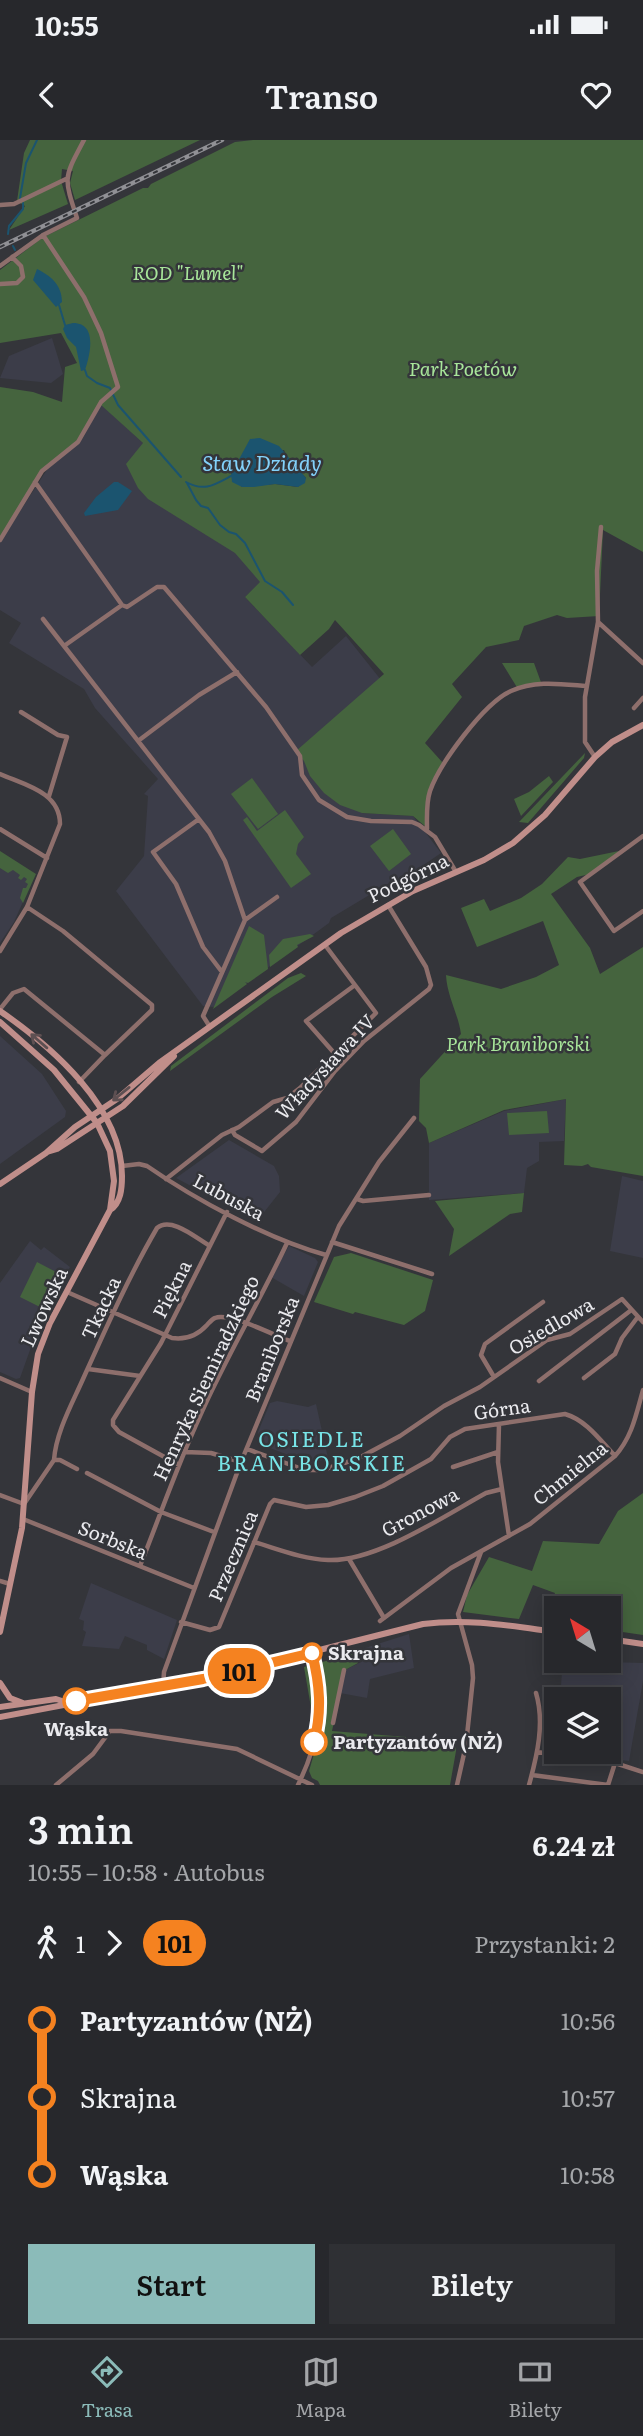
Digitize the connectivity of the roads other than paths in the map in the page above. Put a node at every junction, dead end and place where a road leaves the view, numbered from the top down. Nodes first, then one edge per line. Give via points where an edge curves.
1 (84, 140) edge
2 (66, 179) junction
3 (0, 205) edge
4 (43, 235) junction
5 (12, 257) junction
6 (0, 266) edge
7 (0, 284) edge
8 (35, 482) junction
9 (601, 527) dead end
10 (0, 540) edge
11 (122, 605) junction
12 (43, 619) dead end
13 (598, 622) junction
14 (64, 646) junction
15 (643, 663) edge
16 (237, 672) junction
17 (586, 686) junction
18 (643, 698) edge
19 (634, 709) dead end
20 (21, 712) dead end
21 (642, 727) edge
22 (138, 741) junction
23 (595, 757) junction
24 (0, 774) edge
25 (49, 796) junction
26 (199, 819) junction
27 (0, 829) edge
28 (427, 829) junction
29 (643, 836) edge
30 (47, 858) junction
31 (456, 872) junction
32 (277, 897) dead end
33 (388, 904) junction
34 (27, 907) junction
35 (643, 911) edge
36 (245, 920) junction
37 (325, 944) junction
38 (0, 951) edge
39 (222, 972) junction
40 (355, 985) junction
41 (0, 1010) edge
42 (0, 1023) edge
43 (210, 1027) junction
44 (180, 1049) junction
45 (105, 1055) junction
46 (335, 1055) junction
47 (58, 1075) junction
48 (76, 1079) junction
49 (101, 1110) junction
50 (90, 1115) junction
51 (107, 1117) junction
52 (414, 1118) dead end
53 (97, 1123) junction
54 (232, 1130) junction
55 (46, 1153) junction
56 (122, 1166) junction
57 (166, 1179) junction
58 (0, 1184) edge
59 (429, 1195) dead end
60 (357, 1199) junction
61 (110, 1210) junction
62 (227, 1212) junction
63 (332, 1241) junction
64 (287, 1243) junction
65 (210, 1246) junction
66 (326, 1255) junction
67 (432, 1274) dead end
68 (67, 1292) junction
69 (543, 1302) dead end
70 (630, 1311) junction
71 (113, 1314) junction
72 (637, 1318) junction
73 (643, 1322) edge
74 (245, 1323) junction
75 (164, 1336) junction
76 (290, 1341) junction
77 (88, 1369) junction
78 (140, 1376) junction
79 (494, 1377) junction
80 (0, 1378) edge
81 (584, 1378) dead end
82 (539, 1381) dead end
83 (643, 1390) edge
84 (32, 1392) junction
85 (499, 1424) junction
86 (247, 1449) junction
87 (185, 1452) junction
88 (498, 1452) junction
89 (615, 1456) junction
90 (54, 1460) junction
91 (241, 1462) junction
92 (179, 1465) junction
93 (453, 1467) dead end
94 (77, 1469) dead end
95 (87, 1473) dead end
96 (502, 1489) junction
97 (0, 1495) edge
98 (274, 1500) joint
99 (24, 1504) junction
100 (161, 1512) junction
101 (22, 1518) junction
102 (214, 1532) junction
103 (509, 1536) junction
104 (254, 1542) junction
105 (481, 1551) junction
106 (349, 1559) junction
107 (140, 1566) junction
108 (0, 1581) edge
109 (10, 1584) junction
110 (194, 1588) junction
111 (459, 1621) junction
112 (181, 1622) junction
113 (544, 1631) edge
114 (0, 1632) edge
115 (621, 1641) edge
116 (643, 1644) edge
117 (312, 1653) junction
118 (344, 1670) dead end
119 (0, 1685) edge
120 (163, 1687) junction
121 (536, 1693) dead end
122 (0, 1701) edge
123 (66, 1703) junction
124 (25, 1704) junction
125 (0, 1708) edge
126 (19, 1714) junction
127 (0, 1717) edge
128 (333, 1723) dead end
129 (537, 1752) junction
130 (544, 1753) edge
131 (615, 1764) edge
132 (618, 1764) edge
133 (643, 1772) edge
134 (532, 1775) junction
135 (300, 1782) edge
136 (56, 1785) edge
137 (312, 1785) edge
138 (457, 1785) edge
139 (529, 1785) edge

1 - 2 street
2 - 3 street via 21,201
2 - 4 street via 77,218
4 - 5 street
4 - 8 street via 84,297 101,333 117,388 97,408 78,442 50,463
5 - 6 street
5 - 7 street via 21,266 23,277 17,283
8 - 10 street
8 - 11 street
9 - 13 street
11 - 14 street
11 - 16 street via 127,607 164,587
12 - 14 street
13 - 15 street
13 - 17 street
14 - 22 street
16 - 22 street
16 - 28 street via 300,756 302,775 327,806 347,817 412,822
17 - 23 street via 585,742
17 - 28 street via 543,683 503,696 463,735 448,757 429,793
18 - 19 street
20 - 25 street via 67,737
21 - 23 street, Podgórna
22 - 26 street
23 - 31 street, Podgórna via 532,828 500,851
24 - 25 street
25 - 30 street via 59,810 60,824
26 - 36 street via 219,847
26 - 39 street via 153,852 176,884 203,947
27 - 30 street
28 - 31 street
29 - 35 street via 580,882 614,931
30 - 34 street
31 - 33 street, Podgórna
32 - 36 street
33 - 37 street, Podgórna
33 - 54 street, Władysława IV via 426,967 429,989 364,1041 296,1122 262,1151
34 - 38 street
34 - 45 street via 152,1005
36 - 39 street
37 - 40 street, Władysława IV
37 - 43 street, Podgórna
39 - 43 street via 203,1016
40 - 46 street, Władysława IV via 376,1013
40 - 46 street, Władysława IV via 306,1021
41 - 45 street via 13,993 24,989
48 -> 41 street, Lwowska
42 - 47 street, Lwowska
43 - 44 street, Podgórna
44 -> 49 street, Podgórna
44 - 51 street, Podgórna
45 - 48 street
46 - 54 street, Władysława IV via 300,1088
47 - 48 street
47 - 50 street, Lwowska
48 - 49 street, Lwowska
49 - 50 street, Podgórna
49 - 51 street, Lwowska
50 - 53 street, Lwowska
50 - 55 street, Podgórna
51 - 53 street, Podgórna
51 - 56 street, Lwowska
52 - 60 street, Braniborska
53 - 55 street, Podgórna
53 - 61 street, Lwowska via 112,1159
54 - 57 street, Władysława IV
55 - 58 street, Podgórna
56 - 57 street, Lubuska via 143,1164
56 - 61 street, Lwowska via 121,1190
57 - 62 street, Lubuska
59 - 60 street
60 - 63 street, Braniborska
61 - 68 street, Lwowska
62 - 64 street, Lubuska
62 - 65 street, Piękna
63 - 66 street, Braniborska
63 - 67 street
64 - 66 street, Lubuska
64 - 74 street, Henryka Siemiradzkiego
65 - 71 street, Tkacka via 169,1223 160,1224
65 - 75 street, Piękna
66 - 76 street, Braniborska
68 - 71 street
68 - 84 street, Lwowska via 41,1345
69 - 79 street, Osiedlowa via 485,1344 481,1355
70 - 72 street
70 - 79 street, Osiedlowa via 622,1299 569,1334 547,1340
70 - 82 street, Osiedlowa
71 - 75 street
71 - 77 street, Tkacka
72 - 73 street
72 - 81 street via 615,1354
74 - 75 street via 215,1318 186,1339
74 - 76 street
74 - 87 street, Henryka Siemiradzkiego
75 - 78 street, Piękna
76 - 86 street, Braniborska
77 - 78 street
77 - 90 street, Tkacka
78 - 92 street, Piękna via 113,1425
79 - 86 street, Osiedlowa via 381,1447 322,1470 300,1469
80 - 84 street
83 - 89 street, Chmielna via 632,1432
84 - 99 street, Lwowska
85 - 88 street
85 - 89 street, Górna via 574,1416
85 - 98 street, Górna via 455,1433 424,1463 355,1497 306,1507
86 - 91 street, Braniborska
87 - 91 street via 211,1453
87 - 92 street, Henryka Siemiradzkiego
88 - 93 street
88 - 96 street
89 - 103 street, Chmielna
90 - 94 street
90 - 99 street, Tkacka
91 - 102 street, Braniborska
92 - 100 street, Henryka Siemiradzkiego
95 - 100 street
96 - 103 street
96 - 106 street, Gronowa via 486,1493 386,1547
97 - 99 street
98 - 104 street, Przecznica
99 - 101 street, Lwowska
100 - 102 street
100 - 107 street, Henryka Siemiradzkiego
101 - 107 street, Sorbska
101 - 109 street, Lwowska
102 - 110 street, Braniborska
103 - 105 street, Chmielna
104 - 106 street, Gronowa via 314,1559
104 - 112 street, Przecznica via 219,1628
105 - 106 street, Chmielna via 382,1620
105 - 111 street via 459,1608
107 - 110 street, Sorbska
108 - 109 street
109 - 114 street, Lwowska
110 - 112 street, Braniborska
111 - 113 street
111 - 117 street via 423,1624
111 - 138 street via 472,1678
112 - 120 street, Braniborska
115 - 116 street
117 - 120 street
117 - 135 street via 320,1684 319,1720
118 - 128 street
119 - 122 street
119 - 124 street via 10,1698
120 - 123 street
121 - 129 street via 541,1711
123 - 124 street via 55,1699
123 - 126 street
124 - 125 street
125 - 126 street
126 - 127 street
129 - 130 street
129 - 134 street
131 - 134 street via 608,1785
132 - 133 street
134 - 139 street
135 - 136 street via 237,1749 110,1731 93,1754
135 - 137 street

